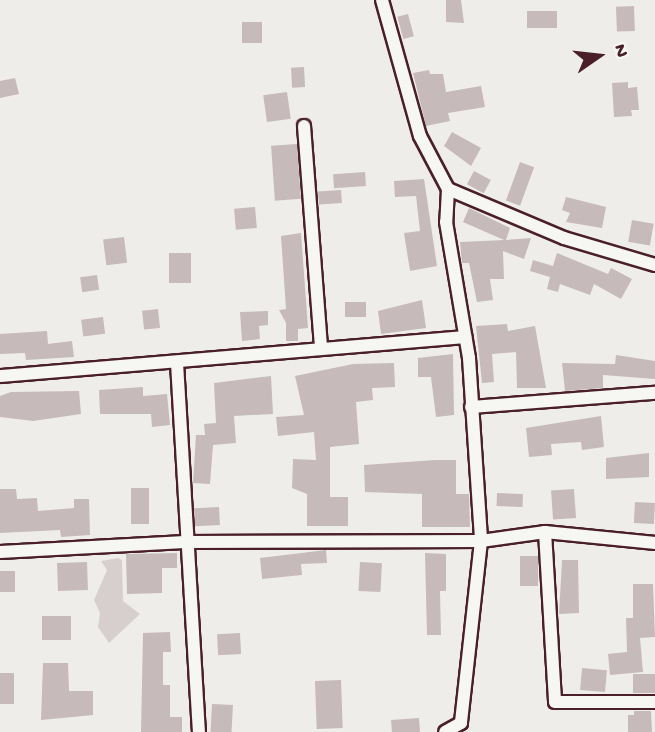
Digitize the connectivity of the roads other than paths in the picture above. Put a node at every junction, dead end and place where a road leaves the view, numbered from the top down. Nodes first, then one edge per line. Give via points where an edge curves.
1 (382, 0) edge
2 (304, 126) dead end
3 (448, 189) junction
4 (655, 265) edge
5 (465, 337) junction
6 (321, 348) junction
7 (177, 363) junction
8 (0, 376) edge
9 (655, 393) edge
10 (471, 407) junction
11 (545, 532) junction
12 (481, 541) junction
13 (186, 542) junction
14 (655, 543) edge
15 (0, 552) edge
16 (655, 702) edge
17 (199, 732) edge
18 (445, 732) edge

1 - 3 street via 420,136
2 - 6 street
3 - 4 street via 564,238
3 - 5 street via 446,222
5 - 6 street
5 - 10 street
6 - 7 street
7 - 8 street
7 - 13 street
9 - 10 street
10 - 12 street
11 - 12 street
11 - 14 street
11 - 16 street via 555,702
12 - 13 street
12 - 18 street via 463,713 461,723
13 - 15 street
13 - 17 street

